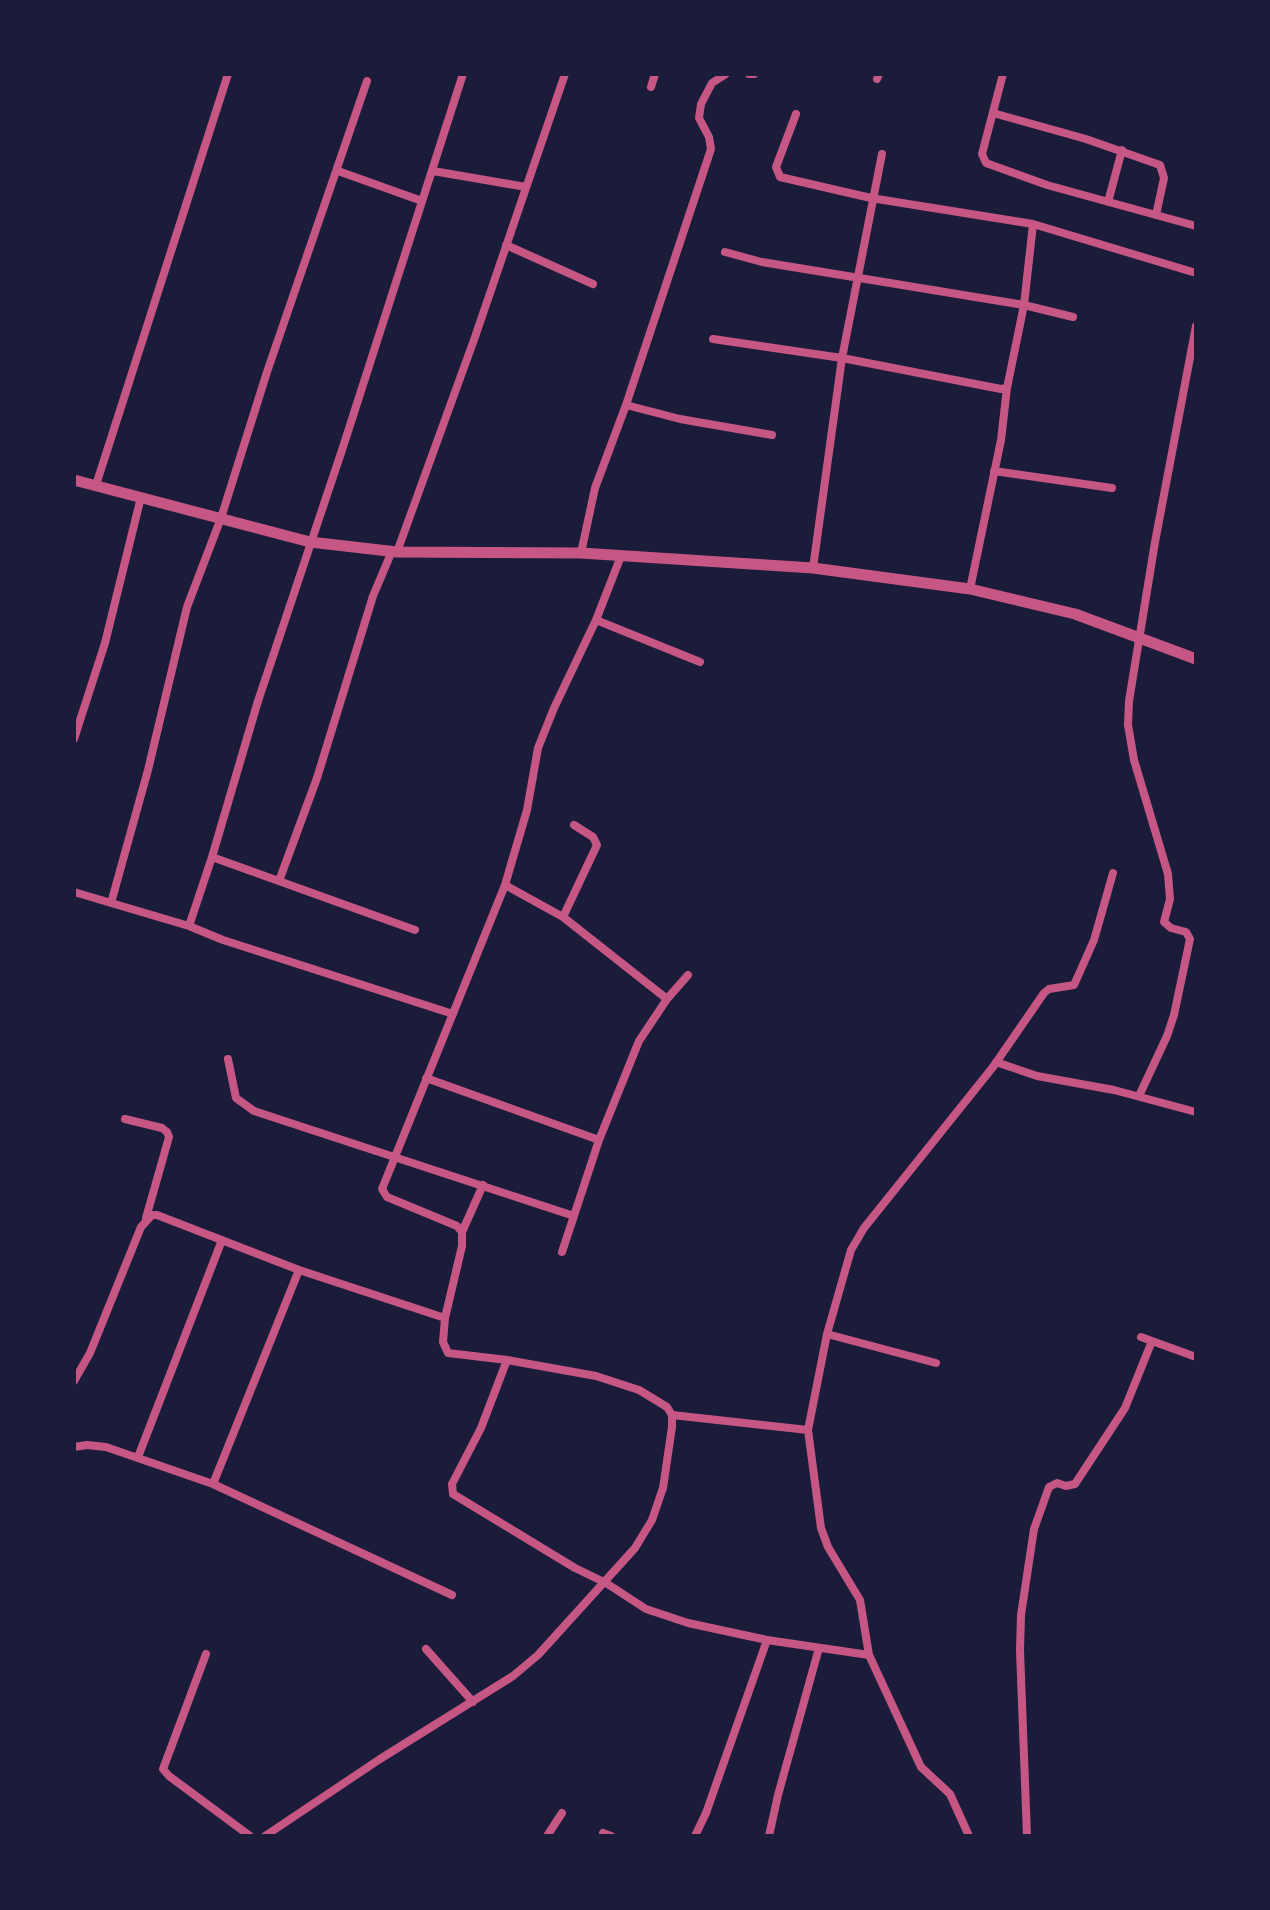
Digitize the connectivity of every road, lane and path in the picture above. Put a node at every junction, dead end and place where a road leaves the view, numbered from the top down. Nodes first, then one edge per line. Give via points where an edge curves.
1 (228, 74) edge
2 (463, 74) edge
3 (565, 74) edge
4 (655, 74) edge
5 (726, 74) edge
6 (1003, 74) edge
7 (367, 81) dead end
8 (651, 87) dead end
9 (993, 113) junction
10 (796, 114) dead end
11 (1122, 150) junction
12 (882, 154) dead end
13 (338, 171) junction
14 (433, 171) junction
15 (526, 187) junction
16 (871, 198) junction
17 (422, 201) junction
18 (1108, 202) junction
19 (1156, 215) junction
20 (1033, 224) junction
21 (1196, 226) edge
22 (506, 245) junction
23 (725, 252) dead end
24 (1196, 273) edge
25 (857, 279) junction
26 (593, 284) dead end
27 (1024, 305) junction
28 (1073, 317) dead end
29 (1196, 326) edge
30 (713, 339) dead end
31 (842, 358) junction
32 (1007, 388) junction
33 (626, 405) junction
34 (772, 435) dead end
35 (994, 471) junction
36 (74, 480) edge
37 (96, 485) junction
38 (1112, 488) dead end
39 (141, 497) junction
40 (221, 518) junction
41 (310, 542) junction
42 (394, 552) junction
43 (581, 553) junction
44 (621, 556) junction
45 (813, 568) junction
46 (970, 589) junction
47 (596, 620) junction
48 (1139, 639) junction
49 (1196, 659) edge
50 (700, 662) dead end
51 (74, 739) edge
52 (574, 825) dead end
53 (212, 857) junction
54 (1113, 873) dead end
55 (279, 881) junction
56 (505, 885) junction
57 (74, 892) edge
58 (111, 903) junction
59 (563, 917) junction
60 (189, 926) junction
61 (415, 930) dead end
62 (688, 975) dead end
63 (667, 999) junction
64 (453, 1014) junction
65 (228, 1059) dead end
66 (996, 1062) junction
67 (426, 1078) junction
68 (1139, 1096) junction
69 (1196, 1112) edge
70 (125, 1119) dead end
71 (599, 1140) junction
72 (396, 1156) junction
73 (483, 1185) junction
74 (574, 1216) junction
75 (146, 1219) junction
76 (462, 1232) junction
77 (222, 1240) junction
78 (562, 1252) dead end
79 (299, 1270) junction
80 (445, 1318) junction
81 (827, 1334) junction
82 (1141, 1337) dead end
83 (1152, 1341) junction
84 (1196, 1357) edge
85 (507, 1360) junction
86 (936, 1363) dead end
87 (74, 1381) edge
88 (672, 1415) junction
89 (808, 1430) junction
90 (74, 1447) edge
91 (138, 1457) junction
92 (213, 1484) junction
93 (606, 1583) junction
94 (452, 1595) dead end
95 (767, 1640) junction
96 (819, 1648) junction
97 (426, 1649) dead end
98 (206, 1654) dead end
99 (869, 1655) junction
100 (473, 1702) junction
101 (562, 1813) dead end
102 (250, 1836) edge
103 (265, 1836) edge
104 (547, 1836) edge
105 (695, 1836) edge
106 (769, 1836) edge
107 (969, 1836) edge
108 (1027, 1836) edge

1 - 37 street
2 - 14 street
3 - 15 street
4 - 8 street
5 - 33 street via 712,83 701,104 699,118 711,149
6 - 9 street
7 - 13 street
9 - 11 street
9 - 18 street via 982,154 986,163
10 - 16 street via 777,174
11 - 18 street
11 - 19 street via 1154,161 1163,170
12 - 16 street
13 - 17 street
13 - 40 street
14 - 15 street
14 - 17 street
15 - 22 street
16 - 20 street
16 - 25 street
17 - 41 street
18 - 19 street
19 - 21 street
20 - 24 street
20 - 27 street
22 - 26 street
22 - 42 street
23 - 25 street
25 - 27 street
25 - 31 street
27 - 28 street
27 - 32 street
29 - 48 street
30 - 31 street
31 - 32 street
31 - 45 street
32 - 35 street
33 - 34 street
33 - 43 street via 595,488
35 - 38 street
35 - 46 street
36 - 37 street
37 - 39 street
39 - 40 street
39 - 51 street via 105,643
40 - 41 street
40 - 58 street via 187,607
41 - 42 street
41 - 53 street
42 - 43 street
42 - 55 street via 373,596
43 - 44 street
44 - 45 street
44 - 47 street
45 - 46 street
46 - 48 street via 1075,614
47 - 50 street
47 - 56 street via 538,748
48 - 49 street
48 - 68 street via 1128,725 1168,874 1170,899 1164,922 1190,939 1174,1015
52 - 59 street via 597,845
53 - 55 street
53 - 60 street
54 - 66 street via 1079,979 1071,987 1044,993
55 - 61 street
56 - 59 street
56 - 64 street
57 - 58 street
58 - 60 street
59 - 63 street
60 - 64 street
62 - 63 street
63 - 71 street via 639,1041
64 - 67 street
65 - 72 street via 231,1084 243,1105
66 - 68 street via 1037,1076
66 - 81 street via 857,1237
67 - 71 street
67 - 72 street
68 - 69 street
70 - 75 street via 162,1128 169,1137
71 - 74 street
72 - 73 street
72 - 76 street via 383,1193
73 - 74 street
73 - 76 street
74 - 78 street
75 - 77 street via 157,1215
75 - 87 street
76 - 80 street
77 - 79 street
77 - 91 street
79 - 80 street
79 - 92 street
80 - 85 street via 443,1342 448,1353
81 - 86 street
81 - 89 street
82 - 83 street
83 - 84 street
83 - 108 street via 1125,1408 1075,1484 1049,1487 1034,1529 1020,1650
85 - 88 street via 596,1376 639,1390
85 - 93 street via 452,1484 453,1494
88 - 89 street
88 - 93 street via 663,1488 652,1520
89 - 99 street via 821,1528 860,1600
90 - 91 street via 96,1445
91 - 92 street
92 - 94 street
93 - 95 street via 666,1617
93 - 100 street via 538,1655
95 - 96 street
95 - 105 street
96 - 99 street
96 - 106 street
97 - 100 street
98 - 102 street via 163,1769
99 - 107 street via 921,1767 950,1794
100 - 103 street
101 - 104 street

